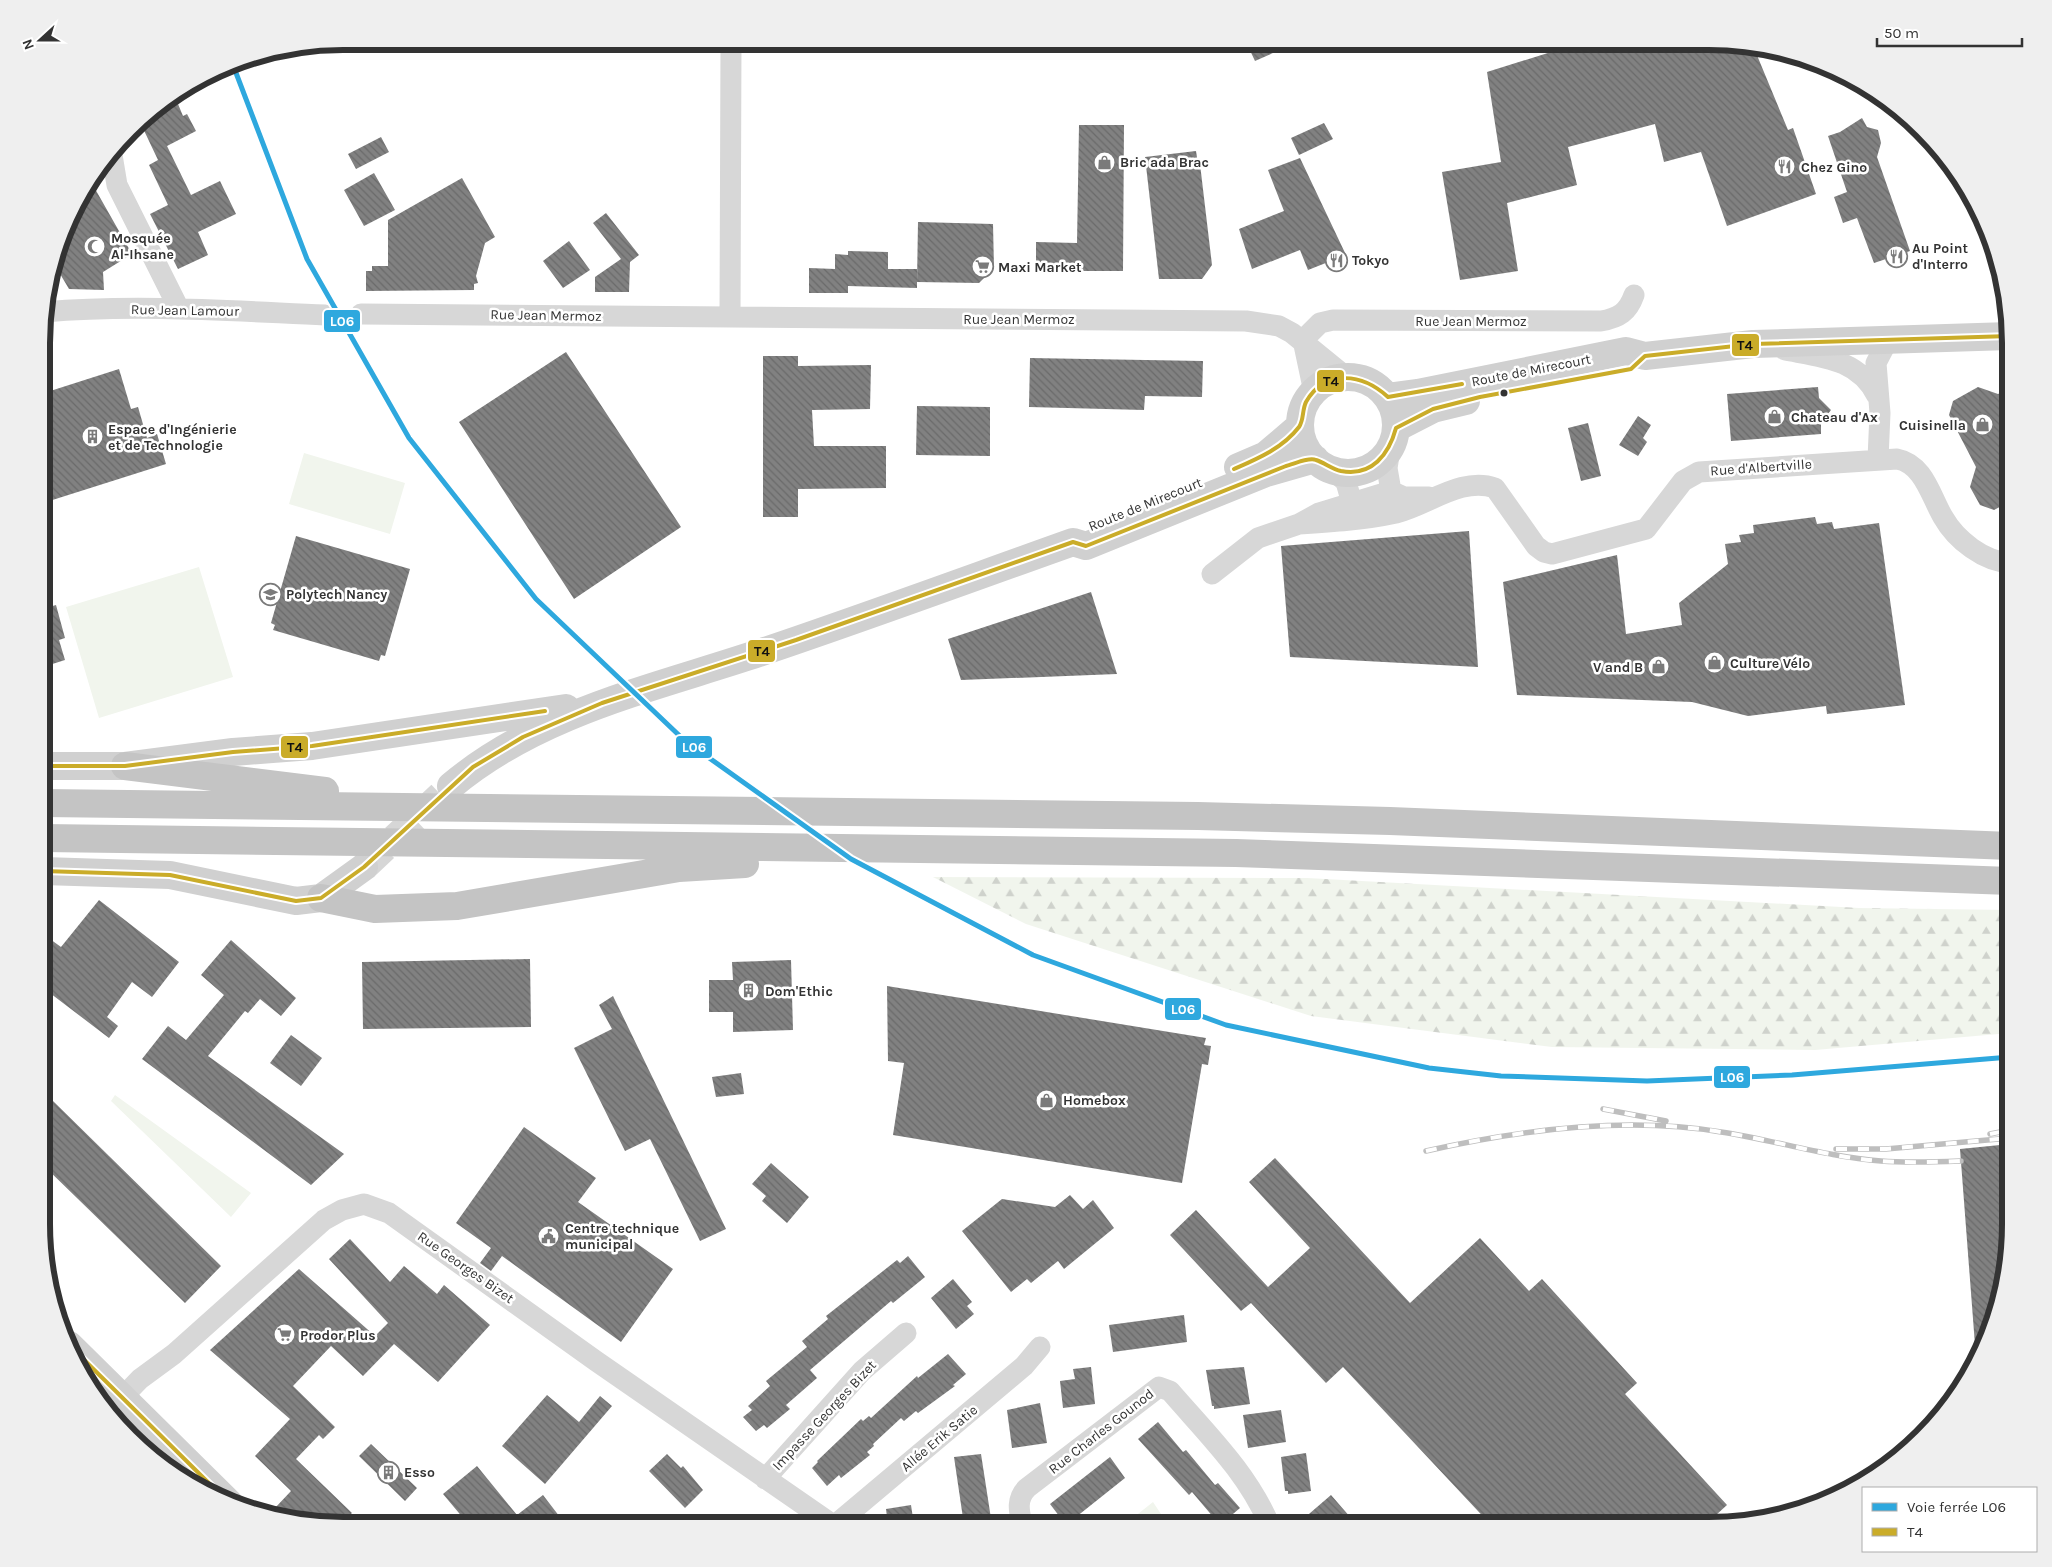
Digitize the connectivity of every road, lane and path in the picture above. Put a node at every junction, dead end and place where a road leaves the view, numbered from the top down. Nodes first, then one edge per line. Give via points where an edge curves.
1 (731, 50) edge
2 (113, 162) edge
3 (1634, 295) dead end
4 (179, 309) junction
5 (52, 311) edge
6 (362, 314) dead end
7 (325, 315) dead end
8 (730, 317) junction
9 (2002, 336) edge
10 (1303, 340) junction
11 (1888, 340) junction
12 (1753, 344) junction
13 (1645, 356) junction
14 (1346, 376) junction
15 (1314, 392) junction
16 (1877, 396) junction
17 (1388, 397) junction
18 (1300, 426) junction
19 (1393, 439) junction
20 (1878, 459) junction
21 (1324, 465) junction
22 (1391, 492) junction
23 (1437, 497) junction
24 (1352, 503) junction
25 (1373, 517) junction
26 (1299, 524) junction
27 (1073, 542) junction
28 (2002, 562) edge
29 (1212, 574) dead end
30 (602, 703) junction
31 (50, 766) edge
32 (125, 766) junction
33 (457, 797) junction
34 (50, 803) edge
35 (50, 838) edge
36 (2002, 846) edge
37 (825, 853) junction
38 (364, 867) tunnel mouth
39 (50, 871) edge
40 (2002, 881) edge
41 (321, 898) junction
42 (906, 1333) dead end
43 (1040, 1347) dead end
44 (88, 1368) edge
45 (117, 1403) edge
46 (765, 1479) junction
47 (207, 1483) edge
48 (822, 1517) edge
49 (844, 1517) edge
50 (1020, 1517) edge
51 (1266, 1517) edge

1 - 8 street
2 - 4 street via 118,185
3 - 10 street, Rue Jean Mermoz via 1618,317 1601,321 1333,320 1320,323
4 - 5 street, Rue Jean Lamour via 86,308
4 - 7 street, Rue Jean Lamour
6 - 8 street, Rue Jean Mermoz
8 - 10 street, Rue Jean Mermoz via 1246,321 1279,326
9 - 11 main road, Route de Mirecourt
10 - 14 street, Rue Jean Mermoz
10 - 15 street
11 - 12 main road, Route de Mirecourt
11 - 16 street via 1876,364
12 - 13 main road, Route de Mirecourt
12 - 16 street via 1844,363 1865,377
13 - 17 main road, Route de Mirecourt via 1626,351 1418,394
13 - 19 main road, Route de Mirecourt via 1631,368 1434,409
14 - 15 main road via 1323,384
14 - 17 main road via 1370,381
15 - 18 main road via 1306,402
16 - 20 street via 1880,414
17 - 19 main road via 1396,417
18 - 21 main road via 1307,450
18 - 27 main road, Route de Mirecourt via 1266,455 1079,530
19 - 21 main road via 1375,465 1365,470 1344,473
19 - 22 street via 1387,468
20 - 23 street, Rue d'Albertville via 1699,472 1683,481 1646,529 1552,554 1536,546 1495,488 1477,484
20 - 28 street, Rue d'Albertville via 1897,459 1911,464 1959,536 1989,558
21 - 24 street via 1346,482
21 - 27 main road, Route de Mirecourt via 1266,473 1086,546
22 - 23 street, Rue d'Albertville via 1404,497
22 - 24 street, Rue d'Albertville
22 - 25 street
23 - 25 street, Rue d'Albertville via 1418,506
24 - 25 street
24 - 26 street, Rue d'Albertville via 1319,513
25 - 26 street, Rue d'Albertville
26 - 29 street, Rue d'Albertville via 1258,538
27 - 30 main road, Route de Mirecourt via 893,607
30 - 32 main road, Route de Mirecourt via 312,746
30 - 33 main road, Route de Mirecourt via 504,748 474,767
31 - 32 main road, Route de Mirecourt
32 - 33 highway
33 - 34 highway
33 - 36 highway via 728,810 1390,821
35 - 37 highway
37 - 40 highway via 910,850 1345,856
37 - 41 highway via 679,868 457,906 375,909
38 - 41 main road
39 - 41 main road via 170,875 296,900
42 - 46 street, Impasse Georges Bizet via 862,1371
43 - 49 street, Allée Erik Satie via 1024,1366
44 - 45 main road
45 - 46 street, Rue Georges Bizet via 309,1233 342,1210 364,1204 389,1213
45 - 47 main road
46 - 48 street, Rue Georges Bizet
50 - 51 street, Rue Charles Gounod via 1018,1505 1027,1488 1159,1387 1170,1391 1242,1475

